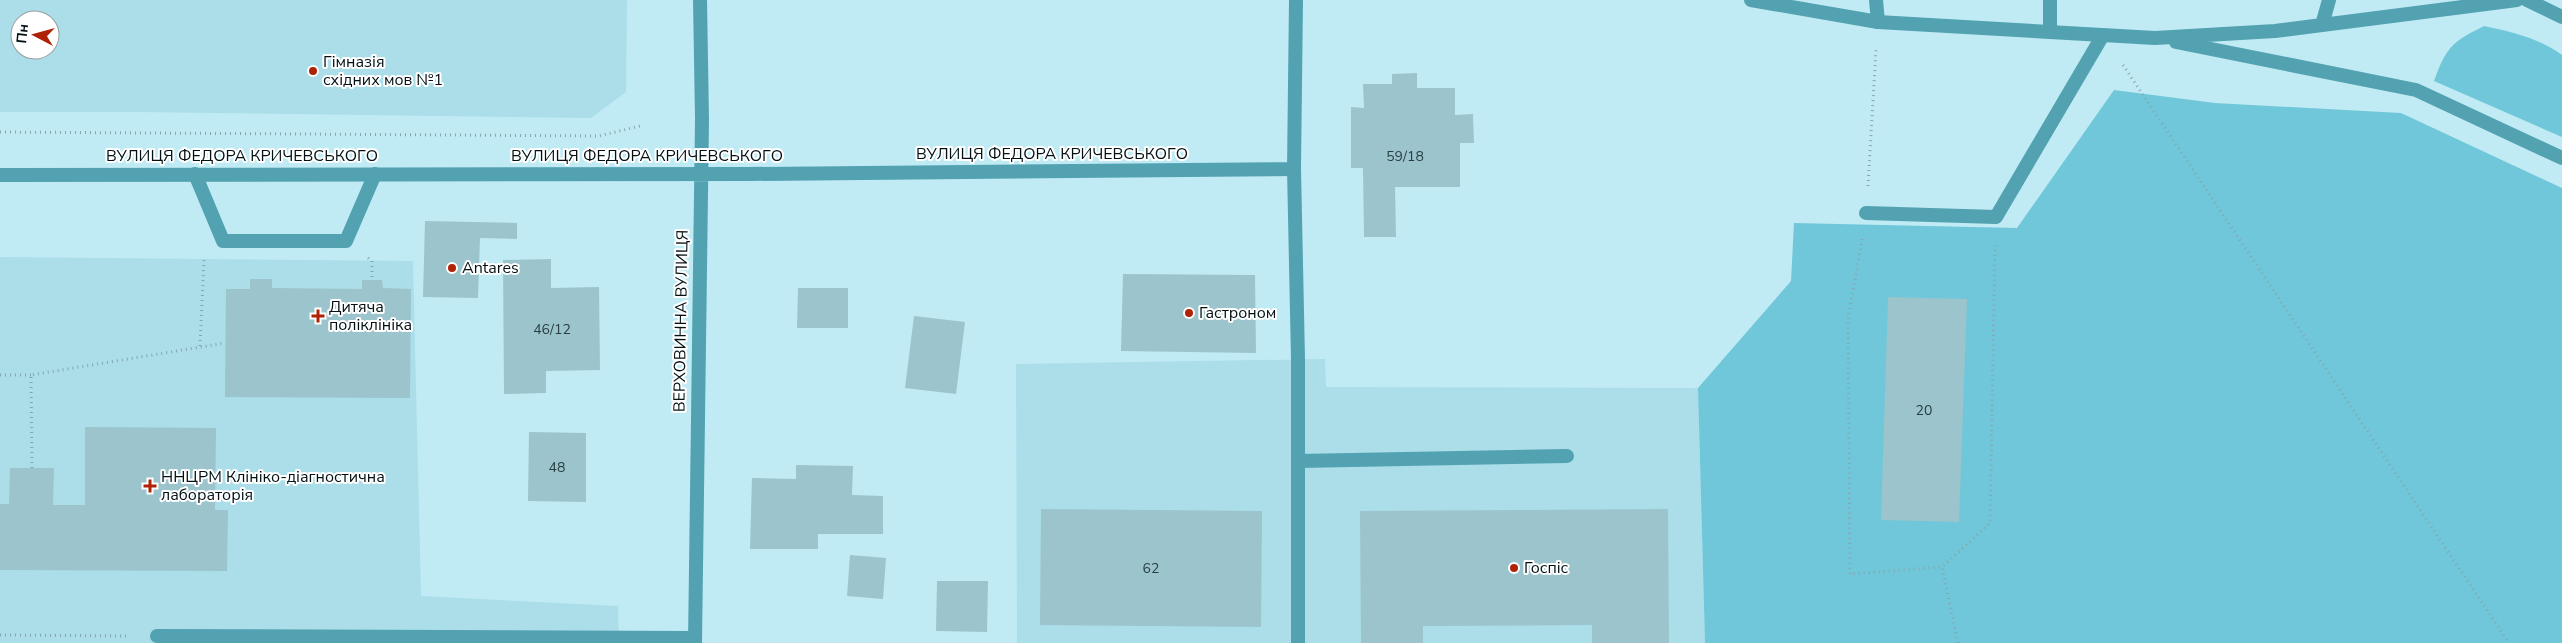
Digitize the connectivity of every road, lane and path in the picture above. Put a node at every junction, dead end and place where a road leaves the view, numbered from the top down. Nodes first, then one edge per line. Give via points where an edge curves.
1 (700, 0) edge
2 (1296, 0) edge
3 (1751, 0) edge
4 (1876, 0) edge
5 (2050, 0) edge
6 (2329, 0) edge
7 (2517, 0) edge
8 (2527, 0) edge
9 (2562, 17) edge
10 (1878, 22) junction
11 (2322, 25) junction
12 (2050, 32) junction
13 (2103, 35) junction
14 (2156, 38) junction
15 (640, 126) dead end
16 (0, 132) edge
17 (2562, 158) edge
18 (1294, 169) junction
19 (701, 172) junction
20 (195, 174) junction
21 (375, 174) junction
22 (0, 175) edge
23 (210, 213) junction
24 (1866, 213) junction
25 (1996, 217) junction
26 (225, 343) dead end
27 (200, 346) junction
28 (0, 375) edge
29 (31, 375) junction
30 (1567, 456) dead end
31 (1298, 461) junction
32 (32, 468) dead end
33 (1942, 567) junction
34 (0, 636) edge
35 (157, 636) joint
36 (695, 640) edge
37 (1298, 643) edge
38 (1958, 643) edge
39 (2509, 643) edge

1 - 19 street, ВЕРХОВИННА ВУЛИЦЯ
2 - 18 street
3 - 10 street
4 - 10 street
5 - 12 street
6 - 11 street
7 - 11 street
8 - 9 street
10 - 12 street
10 - 24 path
11 - 14 street
12 - 13 street
13 - 14 street
13 - 25 street
13 - 39 path
14 - 17 street via 2416,90
15 - 16 path via 599,136
18 - 19 street, ВУЛИЦЯ ФЕДОРА КРИЧЕВСЬКОГО
18 - 31 street
19 - 21 street, ВУЛИЦЯ ФЕДОРА КРИЧЕВСЬКОГО
19 - 36 street, ВЕРХОВИННА ВУЛИЦЯ
20 - 21 street, ВУЛИЦЯ ФЕДОРА КРИЧЕВСЬКОГО
20 - 22 street, ВУЛИЦЯ ФЕДОРА КРИЧЕВСЬКОГО
20 - 23 street
21 - 23 street via 346,241 223,241
23 - 27 path via 204,259
24 - 25 street
24 - 33 path via 1848,319 1850,574
25 - 33 path via 1990,523
26 - 27 path
27 - 29 path
28 - 29 path
29 - 32 path
30 - 31 street
31 - 37 street
33 - 38 path
34 - 35 path
35 - 36 street

